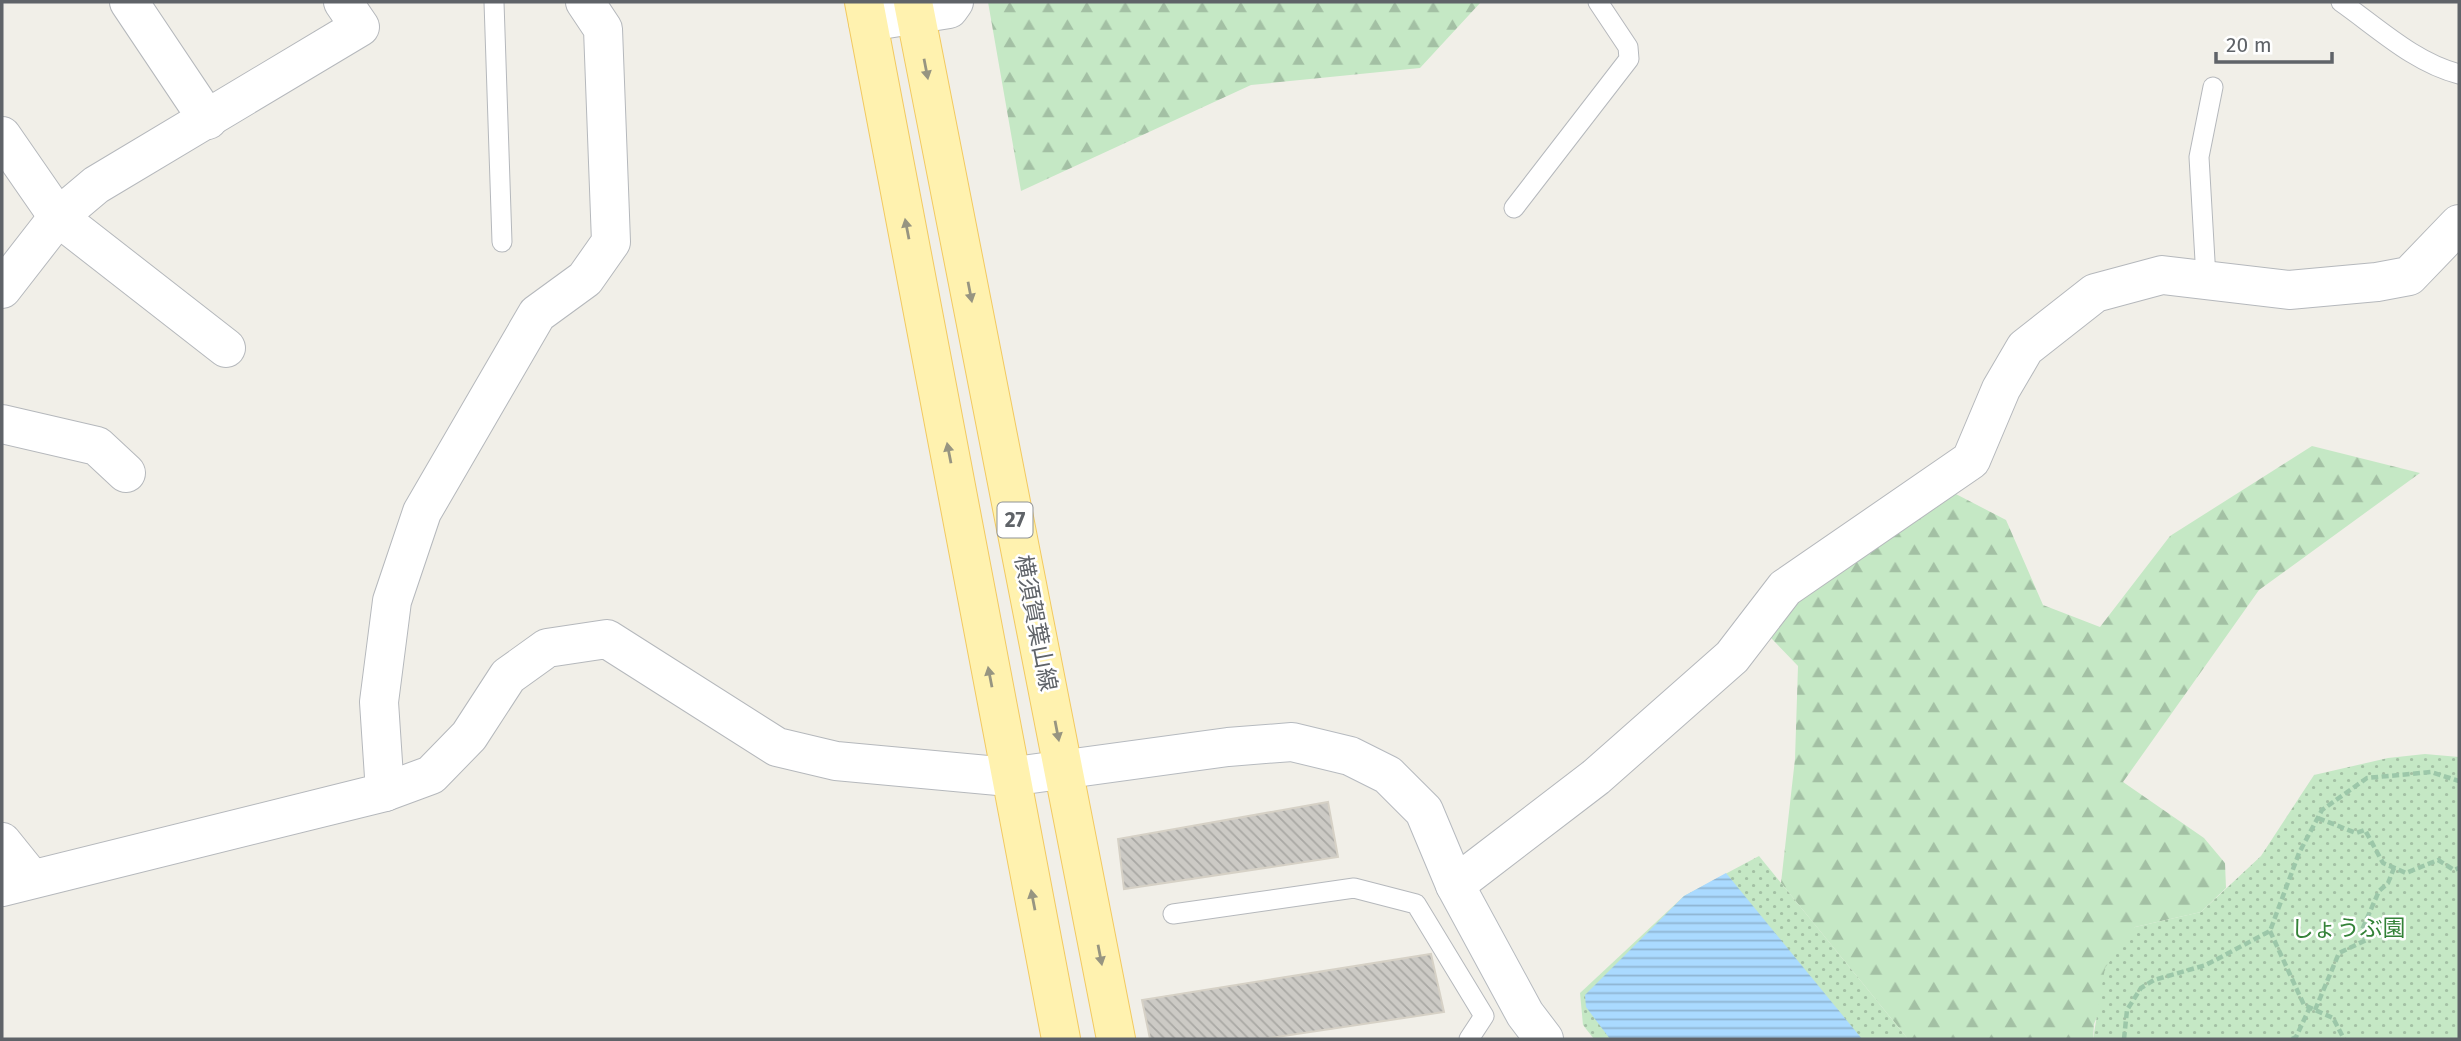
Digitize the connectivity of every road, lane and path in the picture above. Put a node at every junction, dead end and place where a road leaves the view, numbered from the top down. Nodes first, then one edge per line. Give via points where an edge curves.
1 (129, 2) edge
2 (343, 2) edge
3 (494, 2) edge
4 (585, 2) edge
5 (954, 2) edge
6 (1598, 2) edge
7 (2341, 2) edge
8 (914, 9) edge
9 (866, 12) edge
10 (2459, 74) edge
11 (2213, 87) dead end
12 (208, 120) junction
13 (2, 136) edge
14 (1514, 208) dead end
15 (58, 217) junction
16 (2459, 224) edge
17 (502, 242) dead end
18 (2206, 278) junction
19 (2, 289) edge
20 (226, 348) dead end
21 (2, 424) edge
22 (126, 473) dead end
23 (1065, 770) junction
24 (1009, 777) junction
25 (2459, 781) edge
26 (385, 792) junction
27 (2318, 818) junction
28 (2, 842) edge
29 (2459, 868) edge
30 (2394, 869) junction
31 (16, 882) edge
32 (1455, 885) junction
33 (1173, 914) dead end
34 (2270, 931) junction
35 (2312, 1008) junction
36 (1060, 1039) edge
37 (1116, 1039) edge
38 (1469, 1039) edge
39 (1544, 1039) edge
40 (2124, 1039) edge
41 (2291, 1039) edge
42 (2344, 1039) edge

1 - 12 street
2 - 12 street via 360,27
3 - 17 lane
4 - 26 street via 603,29 611,242 584,279 537,314 422,512 392,601 379,702
5 - 8 street via 949,9
6 - 14 lane via 1628,47 1629,59
7 - 10 lane via 2408,51
8 - 9 street
8 -> 23 main road, 横須賀葉山線 / 27
24 -> 9 main road, 27
11 - 18 lane via 2199,157
12 - 15 street via 96,185
13 - 15 street
15 - 19 street
15 - 20 street
16 - 18 street via 2409,276 2289,290
18 - 32 street via 2162,275 2095,293 2025,348 2001,388 1971,460 1785,588 1732,657 1596,776
21 - 22 street via 97,446
23 - 24 street
23 - 32 street via 1292,741 1350,756 1388,775 1424,811
23 -> 37 main road, 横須賀葉山線 / 27
24 - 26 street via 836,761 777,747 607,639 547,648 508,676 469,736 431,775
36 -> 24 main road, 27
25 - 27 path via 2431,772 2367,778 2322,810
26 - 31 street
27 - 30 path via 2356,833 2365,830 2383,863
27 - 34 path via 2299,853
28 - 31 street
29 - 30 path via 2454,870 2438,860 2406,873
30 - 35 path via 2361,932 2366,940 2339,953
32 - 39 street via 1525,1014
33 - 38 lane via 1354,888 1416,904 1484,1016
34 - 35 path via 2304,1005
34 - 40 path via 2206,965 2141,988 2127,1010
35 - 41 path
35 - 42 path via 2333,1018

